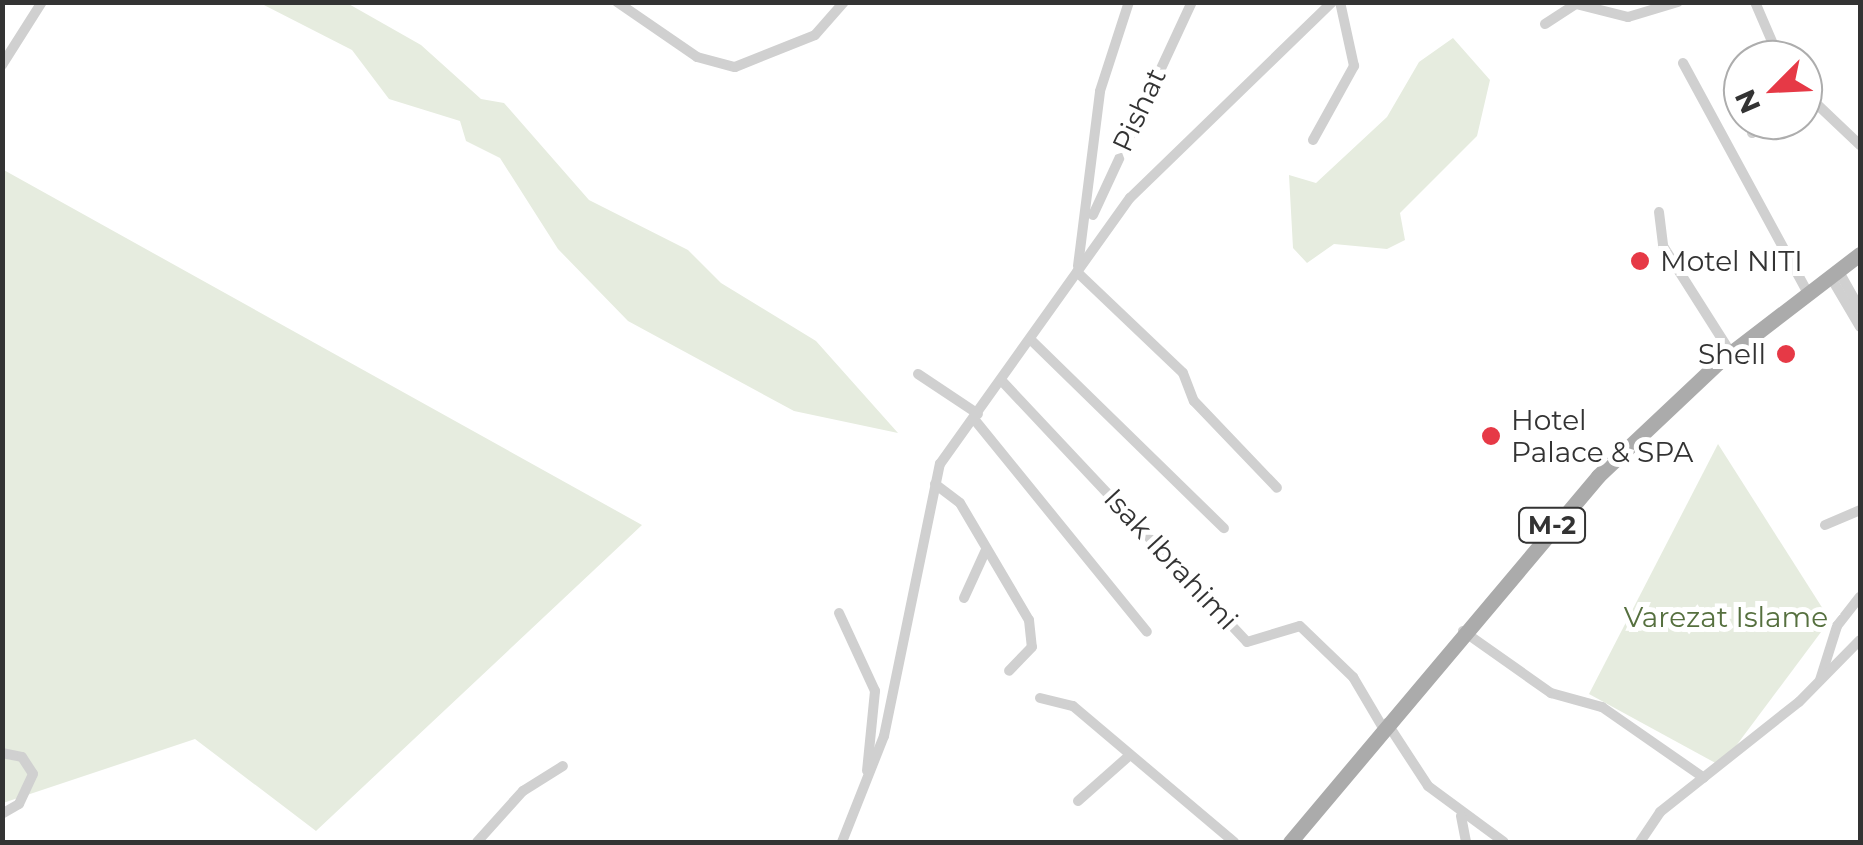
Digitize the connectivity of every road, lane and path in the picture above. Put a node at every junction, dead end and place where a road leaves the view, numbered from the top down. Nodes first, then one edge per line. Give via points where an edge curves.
1 (42, 2) edge
2 (617, 2) edge
3 (844, 2) edge
4 (1129, 2) edge
5 (1192, 2) edge
6 (1332, 2) edge
7 (1340, 2) edge
8 (1678, 2) edge
9 (1754, 2) edge
10 (1545, 24) dead end
11 (1771, 40) edge
12 (1683, 63) dead end
13 (2, 65) edge
14 (1823, 111) edge
15 (1313, 140) dead end
16 (1860, 145) edge
17 (1659, 212) dead end
18 (1090, 220) junction
19 (1860, 254) edge
20 (1077, 272) junction
21 (1834, 273) junction
22 (1808, 293) junction
23 (1860, 309) edge
24 (1860, 327) edge
25 (1030, 338) junction
26 (1731, 352) junction
27 (918, 374) dead end
28 (1001, 380) junction
29 (976, 416) junction
30 (935, 484) junction
31 (1277, 488) dead end
32 (1860, 510) edge
33 (1825, 525) dead end
34 (1224, 528) dead end
35 (984, 552) junction
36 (964, 598) dead end
37 (1860, 598) edge
38 (839, 612) dead end
39 (1462, 630) junction
40 (1147, 632) dead end
41 (1860, 640) edge
42 (1008, 671) dead end
43 (1819, 682) junction
44 (1040, 698) dead end
45 (1385, 726) junction
46 (2, 754) edge
47 (1130, 755) junction
48 (563, 766) dead end
49 (1704, 778) junction
50 (865, 786) junction
51 (1078, 801) dead end
52 (2, 814) edge
53 (1461, 816) junction
54 (477, 842) edge
55 (842, 842) edge
56 (1234, 842) edge
57 (1290, 842) edge
58 (1466, 842) edge
59 (1504, 842) edge
60 (1640, 842) edge

1 - 13 street
2 - 3 street via 697,57 735,67 815,35
4 - 18 street, Pishat via 1100,91
5 - 18 street, Pishat
6 - 20 street via 1287,56 1159,166
7 - 15 street via 1354,66
8 - 10 street via 1628,16 1576,4
9 - 11 street
12 - 22 street
14 - 16 street
17 - 26 street via 1663,246
18 - 20 street, Pishat
19 - 21 main road, M-2
20 - 25 street
20 - 31 street via 1182,373 1194,401
21 - 22 main road, M-2
21 - 23 street
21 - 24 street
22 - 26 main road, M-2
25 - 28 street
25 - 34 street, Isak Ibrahimi
26 - 39 main road, M-2 via 1598,476
27 - 29 street, Isak Ibrahimi
28 - 29 street
28 - 45 street, Isak Ibrahimi via 1247,642 1300,626 1353,678
29 - 30 street
29 - 40 street, Isak Ibrahimi
30 - 35 street via 960,503
30 - 50 street
32 - 33 street
35 - 36 street
35 - 42 street via 1034,636
37 - 43 street via 1837,626
38 - 50 street via 874,692
39 - 45 main road, M-2
39 - 49 street via 1551,693 1602,707
41 - 43 street
43 - 49 street
44 - 47 street via 1065,700
45 - 53 street via 1417,774
45 - 57 main road, M-2
46 - 52 street via 22,757 33,774 19,804
47 - 51 street
47 - 56 street
48 - 54 street via 522,791
49 - 60 street via 1660,812
50 - 55 street
53 - 58 street
53 - 59 street

